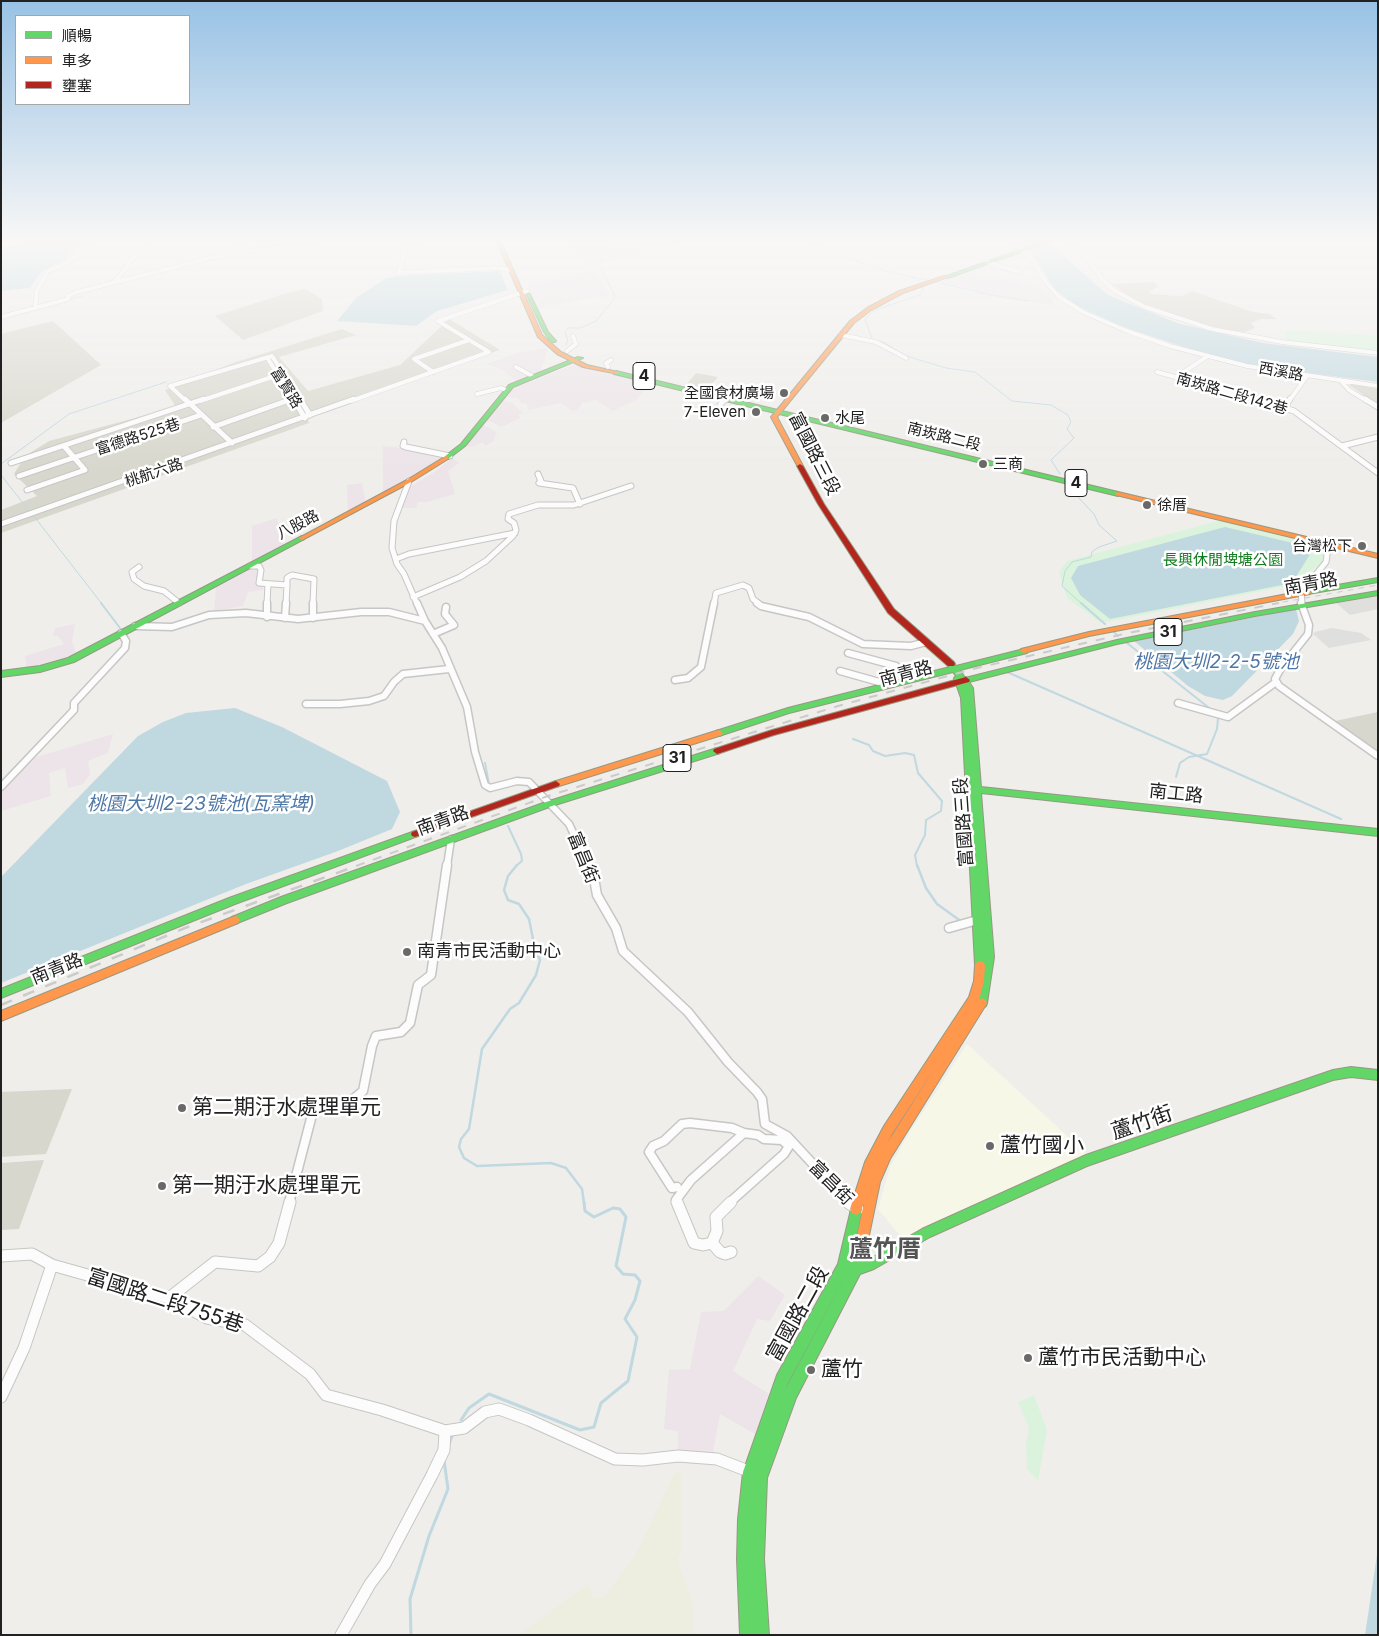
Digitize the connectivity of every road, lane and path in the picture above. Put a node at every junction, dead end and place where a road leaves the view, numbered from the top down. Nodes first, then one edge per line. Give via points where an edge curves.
1 (446, 318) edge
2 (534, 318) edge
3 (537, 318) edge
4 (857, 318) edge
5 (1098, 318) edge
6 (1178, 318) edge
7 (841, 335) junction
8 (573, 336) dead end
9 (469, 340) junction
10 (567, 352) junction
11 (1378, 353) edge
12 (1208, 356) junction
13 (270, 357) junction
14 (906, 358) dead end
15 (577, 359) junction
16 (516, 367) dead end
17 (434, 372) junction
18 (1157, 372) dead end
19 (278, 376) junction
20 (532, 376) junction
21 (1307, 376) junction
22 (1176, 378) junction
23 (1341, 381) junction
24 (1378, 386) edge
25 (506, 390) junction
26 (477, 394) dead end
27 (293, 399) junction
28 (190, 404) junction
29 (1285, 407) junction
30 (1378, 407) edge
31 (777, 410) junction
32 (201, 415) junction
33 (307, 416) junction
34 (213, 427) junction
35 (1378, 437) edge
36 (404, 442) dead end
37 (232, 444) junction
38 (62, 446) junction
39 (1342, 446) junction
40 (450, 456) junction
41 (72, 458) junction
42 (11, 463) dead end
43 (1378, 473) edge
44 (538, 474) dead end
45 (18, 476) dead end
46 (409, 482) junction
47 (631, 486) dead end
48 (27, 490) dead end
49 (580, 504) junction
50 (1, 526) edge
51 (515, 533) junction
52 (1329, 542) junction
53 (1378, 551) edge
54 (1378, 556) edge
55 (396, 559) junction
56 (250, 566) junction
57 (139, 567) dead end
58 (1378, 575) edge
59 (1378, 580) edge
60 (268, 584) junction
61 (287, 585) junction
62 (1378, 589) edge
63 (1378, 593) edge
64 (413, 597) junction
65 (1301, 597) junction
66 (179, 603) junction
67 (1223, 606) junction
68 (446, 607) dead end
69 (1198, 607) junction
70 (267, 617) junction
71 (1220, 617) junction
72 (285, 618) junction
73 (313, 618) junction
74 (425, 621) junction
75 (1208, 624) junction
76 (135, 626) junction
77 (121, 633) junction
78 (433, 634) junction
79 (923, 643) junction
80 (1099, 647) junction
81 (1073, 648) junction
82 (994, 652) junction
83 (848, 653) dead end
84 (974, 662) junction
85 (950, 666) junction
86 (449, 669) junction
87 (840, 671) dead end
88 (1, 674) edge
89 (892, 678) junction
90 (961, 678) junction
91 (675, 680) dead end
92 (879, 682) junction
93 (1276, 682) junction
94 (1178, 703) dead end
95 (306, 704) dead end
96 (780, 713) junction
97 (750, 718) junction
98 (772, 733) junction
99 (748, 736) junction
100 (1378, 756) edge
101 (1, 787) edge
102 (536, 789) junction
103 (974, 789) junction
104 (547, 802) junction
105 (1378, 833) edge
106 (452, 839) junction
107 (356, 856) junction
108 (294, 872) junction
109 (982, 919) junction
110 (146, 927) junction
111 (949, 928) dead end
112 (113, 947) junction
113 (152, 947) junction
114 (121, 966) junction
115 (1, 987) edge
116 (1, 994) edge
117 (1, 1010) edge
118 (1, 1016) edge
119 (952, 1031) joint
120 (960, 1038) joint
121 (1378, 1075) edge
122 (765, 1124) junction
123 (744, 1133) junction
124 (758, 1135) junction
125 (677, 1187) dead end
126 (856, 1208) junction
127 (867, 1213) junction
128 (712, 1243) junction
129 (731, 1252) dead end
130 (1, 1256) edge
131 (52, 1265) junction
132 (844, 1266) junction
133 (856, 1269) junction
134 (169, 1298) junction
135 (1, 1396) edge
136 (445, 1431) junction
137 (750, 1472) junction
138 (760, 1478) junction
139 (341, 1635) edge
140 (748, 1635) edge
141 (761, 1635) edge

1 - 9 street via 438,321
2 - 15 main road, 南崁路二段 / 4 via 540,336 559,353
3 - 10 main road, 南崁路二段 / 4 via 547,335
4 - 7 main road
5 - 12 street, 西溪路 via 1127,331
6 - 11 street via 1212,329 1282,342
7 - 14 street via 876,342
7 - 31 main road
8 - 10 street via 576,344
9 - 17 street, 桃航六路 via 489,352
9 - 17 street via 414,359
10 - 15 main road, 南崁路二段 / 4
12 - 21 street, 西溪路
12 - 22 street
13 - 19 street, 富賢路
13 - 28 street via 172,388
13 - 33 street, 富賢路
15 - 20 main road, 八股路
15 - 31 main road, 南崁路二段 / 4 via 609,364
15 - 31 main road, 南崁路二段 / 4 via 599,370 722,402
16 - 20 street
17 - 33 street, 桃航六路
18 - 22 street, 南崁路二段142巷
19 - 27 street, 富賢路
19 - 28 street
20 - 25 main road, 八股路
21 - 23 street, 西溪路
21 - 29 street
22 - 29 street, 南崁路二段142巷
23 - 24 street, 西溪路
23 - 30 street via 1349,390
25 - 26 street via 501,388
25 - 40 main road, 八股路 via 463,445
27 - 33 street, 富賢路
27 - 34 street
28 - 32 street
28 - 38 street
29 - 39 street, 南崁路二段142巷
31 - 52 main road, 南崁路二段 / 4
31 - 79 main road, 富國路三段 via 770,414 771,421 800,478 896,618
32 - 34 street
32 - 41 street, 富德路525巷
33 - 37 street, 桃航六路
33 - 50 street, 桃航六路 via 305,420
34 - 37 street
35 - 39 street
36 - 40 street via 406,447
37 - 50 street, 桃航六路
38 - 41 street
38 - 42 street
39 - 43 street, 南崁路二段142巷
40 - 46 main road, 八股路
41 - 45 street, 富德路525巷
41 - 48 street via 82,471
44 - 49 street via 542,480 538,483 573,488
46 - 55 street via 394,521 392,542
46 - 56 main road, 八股路
47 - 49 street
49 - 51 street via 538,505 517,510 509,514 508,519 514,523
51 - 55 street
51 - 64 street via 486,561 460,577
52 - 53 main road, 南崁路二段 / 4
52 - 54 main road, 南崁路二段 / 4
52 - 65 street via 1326,562
55 - 64 street
56 - 60 street via 259,566 262,570 259,582
56 - 66 main road, 八股路
57 - 66 street via 132,572 134,579 144,586 164,591
58 - 65 main road, 31
59 - 65 main road, 南青路 / 31
60 - 61 street
60 - 70 street
61 - 72 street
61 - 73 street via 288,576 314,579
62 - 65 main road, 南青路 / 31
63 - 65 main road, 31
64 - 74 street
65 - 67 main road, 南青路 / 31
65 - 69 main road, 31
65 - 71 main road, 南青路 / 31
65 - 75 main road, 31
65 - 93 street via 1309,625 1308,634 1281,668
66 - 76 main road, 八股路
67 - 69 main road, 南青路
67 - 84 main road, 南青路 / 31
68 - 78 street via 445,614 454,625
69 - 82 main road, 31
70 - 72 street
70 - 76 street via 258,613 209,615 172,627
71 - 75 main road, 南青路
71 - 81 main road, 南青路 / 31
72 - 73 street
73 - 74 street via 389,612
74 - 78 street
75 - 80 main road, 31
76 - 77 main road, 八股路
77 - 88 main road, 八股路 via 61,663
77 - 101 street via 126,641 125,648
78 - 86 street
79 - 85 main road, 富國路三段
79 - 91 street via 911,646 863,644 808,617 761,606 753,599 749,588 743,585 716,593 701,667 688,678
80 - 81 main road, 南青路
80 - 90 main road, 31
81 - 90 main road, 南青路 / 31
82 - 84 main road, 南青路
82 - 85 main road, 31
83 - 89 street via 896,666
84 - 85 main road, 南青路 / 31
85 - 89 main road, 31
85 - 90 main road, 富國路三段
85 - 96 main road, 南青路 / 31
86 - 95 street via 404,674 384,696 369,701
86 - 102 street via 467,707 485,785 490,788 524,781
87 - 92 street
89 - 92 main road, 31
90 - 98 main road, 31
90 - 99 main road, 南青路 / 31
90 - 103 main road, 富國路三段
92 - 97 main road, 31
93 - 94 street via 1228,717
93 - 100 street
96 - 97 main road, 南青路
96 - 102 main road, 南青路 / 31
97 - 102 main road, 31
98 - 99 main road, 南青路
98 - 104 main road, 31
99 - 104 main road, 南青路 / 31
102 - 104 street, 富昌街
102 - 107 main road, 南青路 / 31
102 - 108 main road, 31
103 - 105 main road, 南工路
103 - 109 main road, 富國路三段
104 - 106 main road, 31
104 - 113 main road, 南青路 / 31 via 233,914
104 - 122 street, 富昌街 via 578,837 598,895 614,923 623,951 688,1012 757,1092 762,1099
106 - 114 main road, 31 via 284,900
106 - 134 street via 431,975 418,985 410,1023 401,1032 376,1036 364,1091 352,1100 322,1102 313,1111 279,1243 270,1257 258,1266 215,1262
107 - 108 main road, 南青路
107 - 112 main road, 南青路 / 31
108 - 110 main road, 31
109 - 111 street
109 - 119 main road, 富國路三段 via 979,981 974,999
109 - 120 main road, 富國路三段 via 989,957 986,983 982,1003
110 - 112 main road, 南青路
110 - 115 main road, 31
112 - 116 main road, 南青路 / 31
113 - 114 main road, 南青路
113 - 117 main road, 南青路 / 31
114 - 118 main road, 31
119 - 126 main road, 富國路二段 via 888,1130 871,1162
120 - 127 main road, 富國路二段 via 886,1155 874,1182
121 - 133 main road, 蘆竹街 via 1351,1072 1333,1075 1086,1161 926,1233 870,1265
122 - 124 street
122 - 126 street, 富昌街 via 786,1136
123 - 124 street
123 - 125 street via 732,1128 685,1124 653,1146 652,1156 672,1188
123 - 128 street via 691,1180 676,1200 694,1243
124 - 128 street via 764,1139 782,1140 789,1146 788,1150 718,1213 717,1231
126 - 127 street, 富昌街
126 - 132 main road, 富國路二段
127 - 133 main road, 富國路二段
128 - 129 street via 720,1252
130 - 131 street, 富國路二段755巷 via 32,1254
131 - 134 street, 富國路二段755巷
131 - 135 street via 24,1348
132 - 133 main road
132 - 137 main road, 富國路二段 via 782,1380
133 - 138 main road, 富國路二段 via 790,1396
134 - 136 street, 富國路二段755巷 via 207,1318 245,1325 310,1374 326,1395
136 - 137 street via 464,1428 485,1412 499,1409 615,1459 678,1456 717,1460
136 - 139 street via 444,1450 432,1475 385,1564
137 - 138 street
137 - 140 main road, 富國路二段 via 744,1527
138 - 141 main road, 富國路二段 via 757,1559

